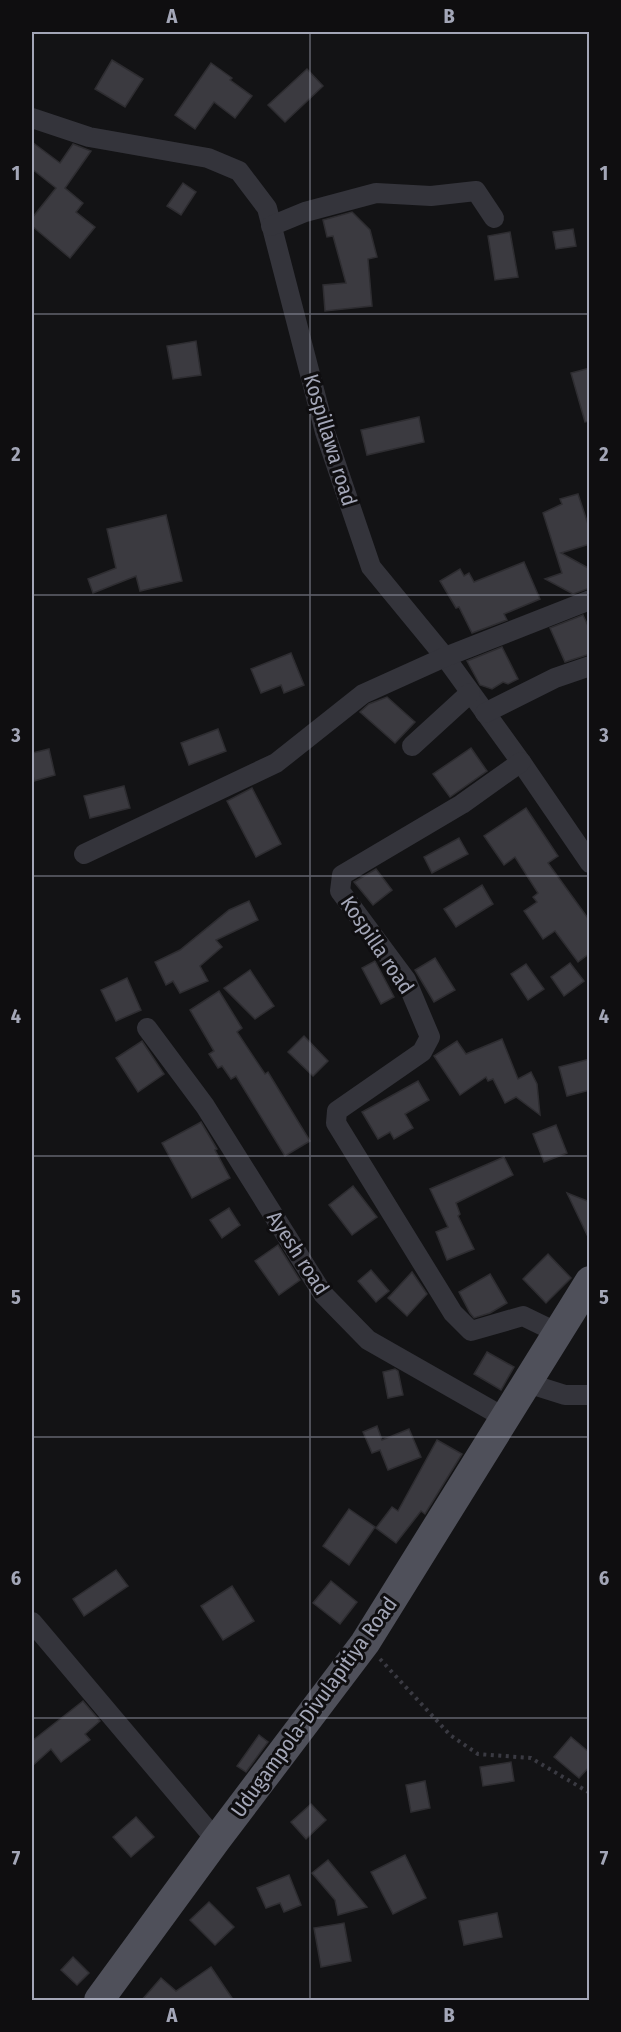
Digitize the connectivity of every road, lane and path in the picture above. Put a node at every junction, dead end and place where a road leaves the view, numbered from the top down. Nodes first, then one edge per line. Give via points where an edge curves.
1 (32, 118) edge
2 (494, 218) dead end
3 (271, 225) junction
4 (590, 600) edge
5 (445, 657) junction
6 (590, 666) edge
7 (470, 693) junction
8 (485, 713) junction
9 (412, 746) dead end
10 (521, 762) junction
11 (84, 854) dead end
12 (590, 863) edge
13 (147, 1028) dead end
14 (590, 1281) edge
15 (558, 1333) junction
16 (527, 1383) junction
17 (590, 1395) edge
18 (506, 1418) junction
19 (32, 1622) edge
20 (365, 1643) junction
21 (590, 1793) edge
22 (216, 1840) junction
23 (99, 2001) edge

1 - 3 street, Kospillawa road via 89,137 208,158 239,171 267,208
2 - 3 street via 476,191 431,196 376,193
3 - 5 street, Kospillawa road via 325,432 371,567
4 - 5 street
5 - 7 street, Kospillawa road
5 - 11 street via 363,694 276,763
6 - 8 street via 555,678
7 - 8 street, Kospillawa road
7 - 9 street
8 - 10 street, Kospillawa road
10 - 12 street, Kospillawa road
10 - 15 street, Kospilla road via 462,804 342,875 340,891 406,980 430,1037 422,1052 337,1111 336,1123 453,1313 471,1331 523,1316
13 - 18 street, Ayesh road via 205,1106 323,1294 368,1340
14 - 15 main road, Udugampola-Divulapitiya Road
15 - 16 main road, Udugampola-Divulapitiya Road
16 - 17 street via 565,1395
16 - 18 main road, Udugampola-Divulapitiya Road
18 - 20 main road, Udugampola-Divulapitiya Road
19 - 22 street
20 - 21 path via 450,1735 468,1748 478,1754 531,1758
20 - 22 main road, Udugampola-Divulapitiya Road
22 - 23 main road, Udugampola-Divulapitiya Road

